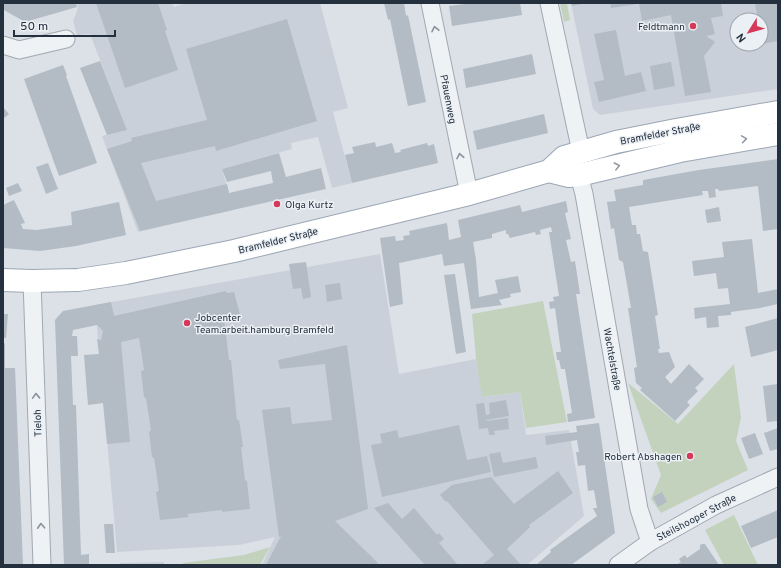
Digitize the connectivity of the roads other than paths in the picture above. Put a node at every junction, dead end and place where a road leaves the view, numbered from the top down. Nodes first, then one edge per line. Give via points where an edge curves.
1 (430, 3) edge
2 (549, 3) edge
3 (66, 39) dead end
4 (3, 45) edge
5 (778, 112) edge
6 (778, 134) edge
7 (581, 152) junction
8 (549, 171) junction
9 (579, 175) junction
10 (469, 194) junction
11 (3, 280) edge
12 (32, 281) junction
13 (778, 477) edge
14 (650, 542) junction
15 (42, 565) edge
16 (618, 565) edge

10 -> 1 street, Pfauenweg
2 - 7 street
3 - 4 street via 19,50
5 - 7 main road, Bramfelder Straße via 670,131
9 -> 6 main road via 680,151
7 - 8 main road, Bramfelder Straße via 564,157
8 - 9 main road via 569,176
8 - 10 main road, Bramfelder Straße
9 - 14 street, Wachtelstraße via 639,509
10 - 12 main road, Bramfelder Straße via 234,251 126,273 78,280
11 - 12 main road, Bramfelder Straße
15 -> 12 street, Tieloh
13 - 14 street, Steilshooper Straße via 724,501
14 - 16 street, Steilshooper Straße

